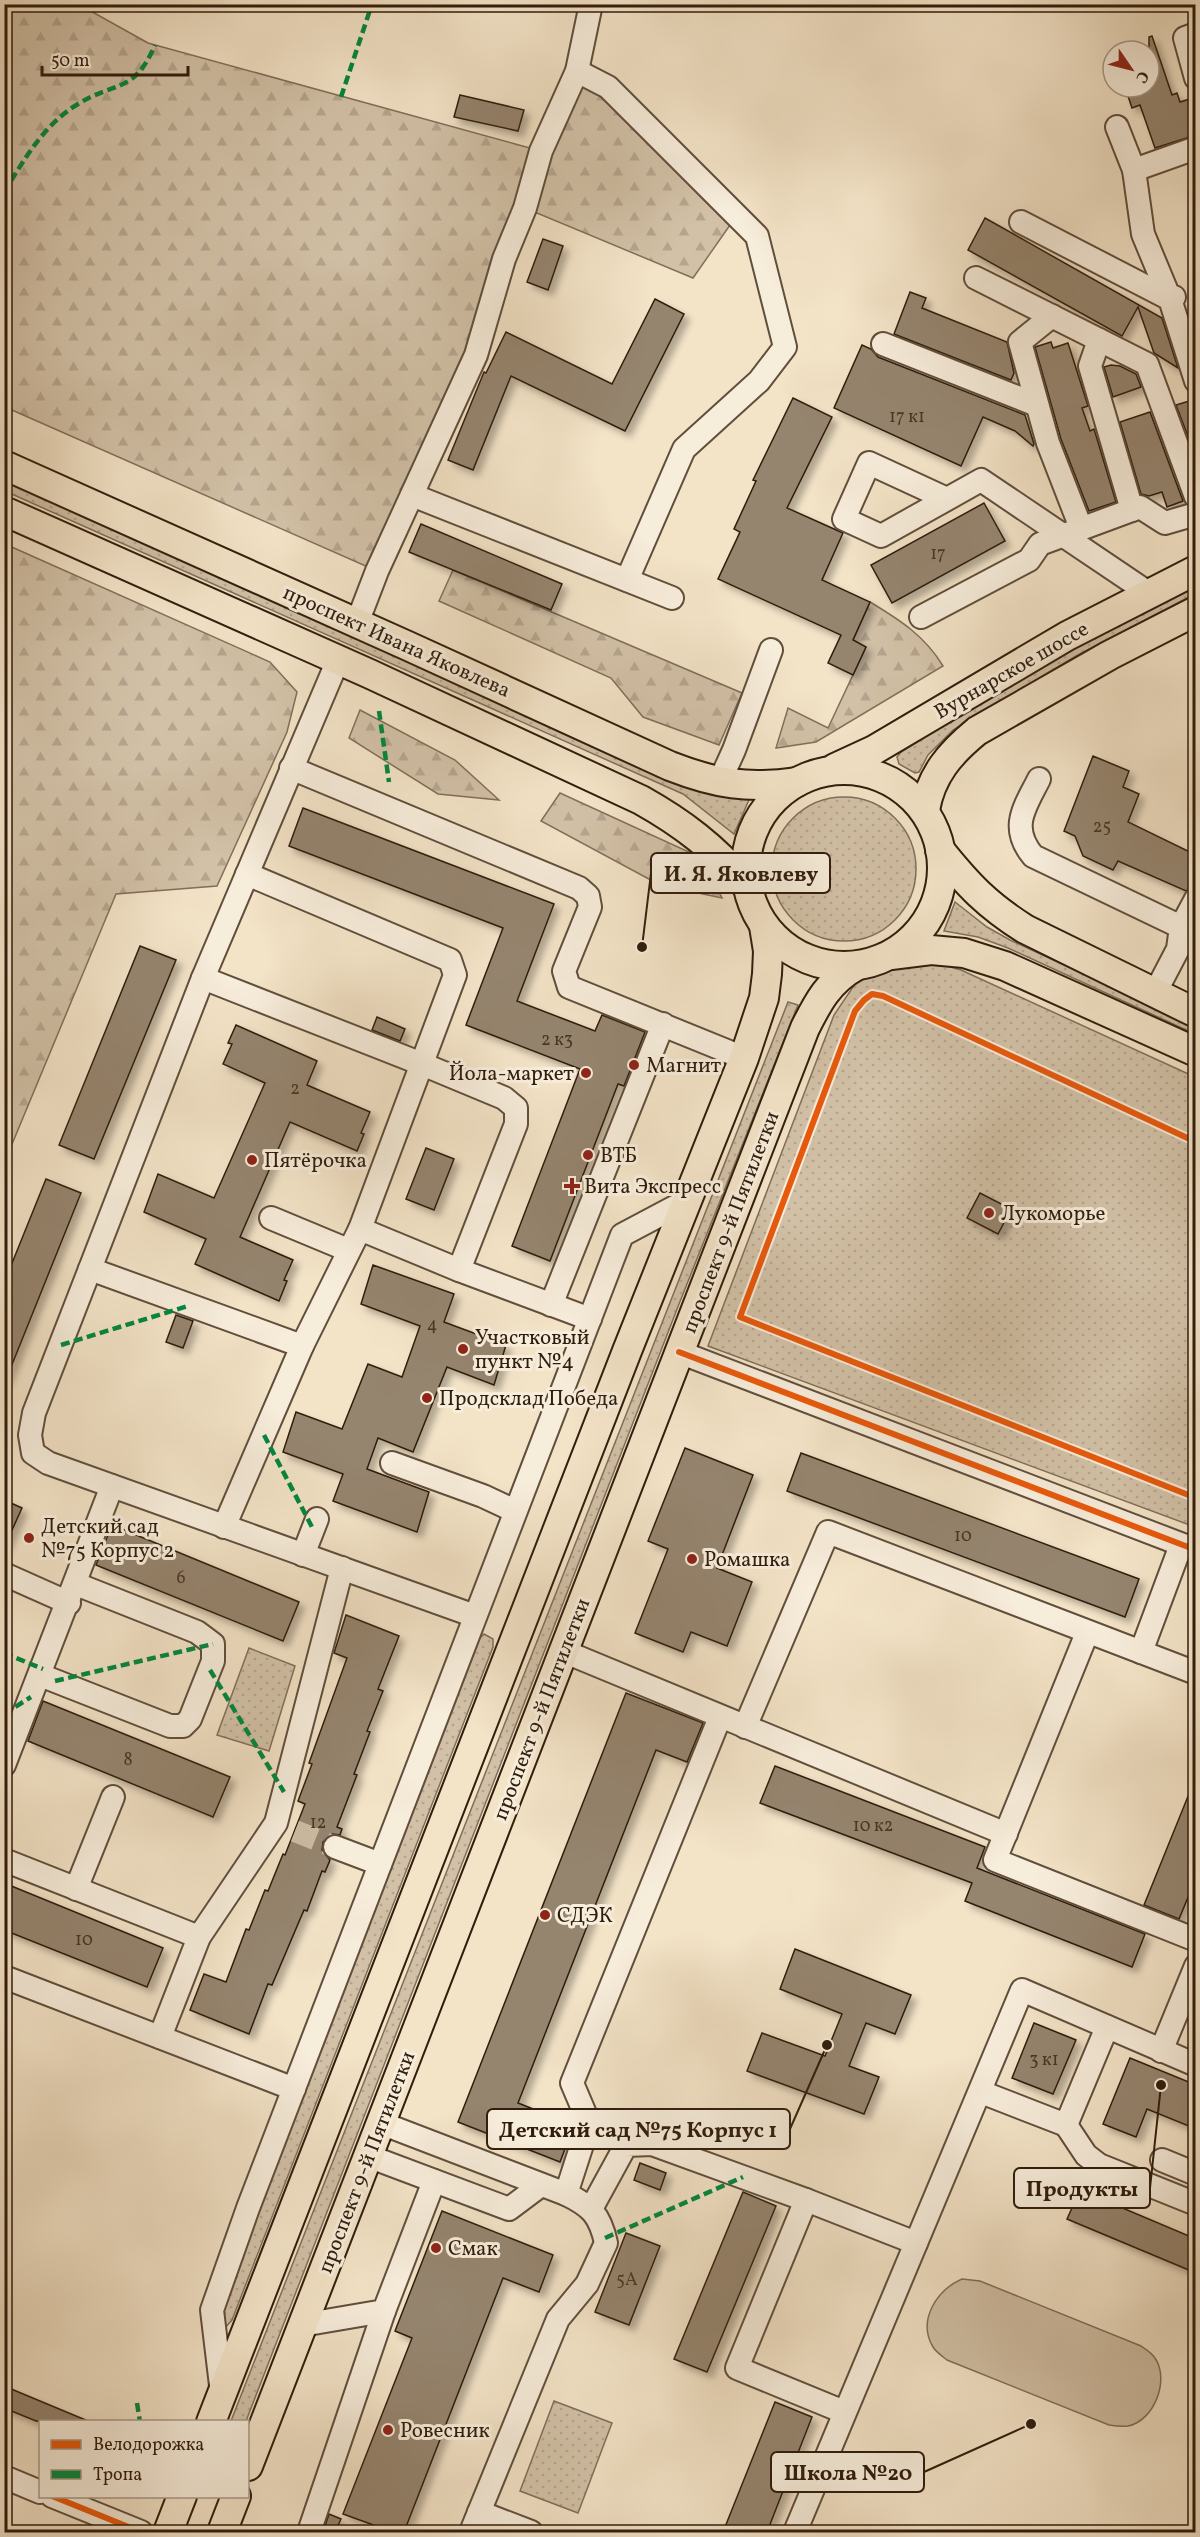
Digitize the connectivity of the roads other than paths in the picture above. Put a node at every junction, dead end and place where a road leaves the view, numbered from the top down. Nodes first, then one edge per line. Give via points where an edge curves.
1 (591, 4) edge
2 (1196, 34) edge
3 (577, 71) junction
4 (1196, 78) edge
5 (1117, 127) dead end
6 (1196, 148) edge
7 (1134, 170) junction
8 (1021, 222) dead end
9 (976, 278) dead end
10 (1176, 296) junction
11 (1052, 316) junction
12 (1100, 340) junction
13 (883, 344) dead end
14 (1196, 381) edge
15 (1037, 405) junction
16 (4, 465) edge
17 (412, 495) junction
18 (1196, 497) edge
19 (947, 498) dead end
20 (1132, 510) junction
21 (4, 511) edge
22 (1196, 514) edge
23 (1073, 532) junction
24 (1196, 570) edge
25 (627, 580) junction
26 (1150, 594) junction
27 (672, 598) dead end
28 (1196, 611) edge
29 (921, 617) dead end
30 (357, 623) junction
31 (771, 650) dead end
32 (338, 660) junction
33 (291, 768) junction
34 (828, 771) junction
35 (1039, 779) dead end
36 (797, 782) junction
37 (719, 783) junction
38 (925, 810) junction
39 (940, 850) junction
40 (247, 874) junction
41 (745, 884) junction
42 (1196, 899) edge
43 (764, 926) junction
44 (1181, 927) junction
45 (1187, 953) edge
46 (891, 955) junction
47 (856, 966) junction
48 (203, 978) junction
49 (1155, 993) junction
50 (1196, 1013) edge
51 (663, 1024) junction
52 (1196, 1052) edge
53 (744, 1058) junction
54 (422, 1064) junction
55 (688, 1200) junction
56 (271, 1218) dead end
57 (360, 1228) junction
58 (348, 1250) junction
59 (90, 1269) junction
60 (459, 1270) junction
61 (551, 1305) junction
62 (590, 1319) junction
63 (302, 1346) junction
64 (679, 1352) junction
65 (392, 1463) dead end
66 (112, 1486) junction
67 (515, 1511) junction
68 (317, 1519) dead end
69 (224, 1527) junction
70 (1188, 1547) edge
71 (303, 1555) junction
72 (342, 1568) junction
73 (4, 1574) edge
74 (72, 1593) junction
75 (475, 1616) junction
76 (1087, 1633) junction
77 (563, 1651) junction
78 (1141, 1652) junction
79 (1196, 1673) edge
80 (40, 1675) junction
81 (720, 1717) junction
82 (745, 1727) junction
83 (4, 1765) edge
84 (113, 1797) dead end
85 (1006, 1834) junction
86 (335, 1847) tunnel mouth
87 (4, 1860) edge
88 (380, 1864) junction
89 (76, 1888) junction
90 (199, 1937) junction
91 (1196, 1940) edge
92 (1196, 1966) edge
93 (4, 1977) edge
94 (1107, 2026) junction
95 (160, 2037) junction
96 (1161, 2050) junction
97 (1196, 2065) edge
98 (294, 2089) junction
99 (981, 2092) junction
100 (381, 2123) junction
101 (1066, 2125) junction
102 (368, 2156) junction
103 (1162, 2160) dead end
104 (1196, 2174) edge
105 (434, 2181) junction
106 (541, 2185) junction
107 (566, 2194) junction
108 (806, 2200) junction
109 (1196, 2204) edge
110 (591, 2209) junction
111 (916, 2243) junction
112 (384, 2311) junction
113 (302, 2325) junction
114 (222, 2394) junction
115 (844, 2412) junction
116 (211, 2420) edge
117 (249, 2463) edge
118 (7, 2485) edge
119 (39, 2492) edge
120 (57, 2498) edge
121 (181, 2498) edge
122 (235, 2498) edge
123 (475, 2522) edge
124 (141, 2532) edge
125 (168, 2532) edge
126 (222, 2532) edge
127 (309, 2532) edge
128 (531, 2532) edge
129 (795, 2532) edge

1 - 3 street
2 - 4 street via 1185,38
3 - 17 street via 541,151 476,355
3 - 25 street via 608,87 757,236 785,347 759,381 684,449
5 - 7 street
6 - 7 street
7 - 10 street via 1143,234
8 - 10 street
9 - 11 street
10 - 14 street
11 - 12 street
11 - 15 street via 1020,342
12 - 18 street via 1147,364
12 - 20 street via 1090,366
13 - 15 street
15 - 23 street
16 - 30 main road, проспект Ивана Яковлева
17 - 25 street
17 - 30 street
19 - 23 street via 981,480
20 - 22 street via 1140,507 1164,524
20 - 23 street
21 - 32 main road, проспект Ивана Яковлева
23 - 26 street
23 - 29 street via 1040,544 1029,560
24 - 26 main road, Вурнарское шоссе
25 - 27 street
26 - 34 main road, Вурнарское шоссе via 1067,636 874,750
28 - 38 main road, Вурнарское шоссе via 977,731 958,746 939,770
30 - 37 main road, проспект Ивана Яковлева via 670,766
31 - 37 street
32 - 33 street
32 - 41 main road, проспект Ивана Яковлева via 641,800 702,839
33 - 40 street
33 - 51 street via 579,888 588,896 590,907 564,971 569,987
34 - 36 main road
34 - 38 main road via 855,770 880,776 914,797
35 - 44 street via 1022,813 1020,827 1024,845 1033,856
36 - 37 main road, проспект Ивана Яковлева via 768,786
36 - 41 main road via 779,796 754,830 745,865
38 - 39 main road
39 - 46 main road via 937,890 925,922 910,941
39 - 49 main road via 975,892 1002,914
40 - 48 street
40 - 54 street via 450,960 454,975
41 - 43 main road
42 - 44 street
43 - 47 main road via 794,953 834,967
43 - 53 main road via 768,951 764,998
44 - 45 street
45 - 49 street
46 - 47 main road
46 - 52 main road via 931,950 964,953 1005,966
47 - 64 main road, проспект 9-й Пятилетки via 842,973 824,993 805,1028
48 - 54 street
48 - 59 street
49 - 50 main road
51 - 53 street
51 - 61 street
53 - 55 main road
54 - 57 street
54 - 60 street via 504,1098 516,1108 516,1124
55 - 62 street via 622,1235
55 - 114 main road
56 - 58 street
57 - 58 street
57 - 60 street
58 - 63 street
59 - 63 street
59 - 66 street via 34,1413 30,1435 33,1453 48,1463
60 - 61 street
61 - 62 street
62 - 67 street
63 - 69 street
64 - 70 street
64 - 77 main road, проспект 9-й Пятилетки
65 - 67 street
66 - 69 street
66 - 74 street
67 - 75 street
68 - 71 street
69 - 71 street
70 - 78 street
71 - 72 street
72 - 75 street
72 - 90 street via 285,1827
73 - 74 street
74 - 80 street
74 - 80 street via 197,1632 213,1644 213,1661 190,1719 183,1726 170,1726
75 - 88 street
76 - 78 street
76 - 82 street via 828,1532
76 - 85 street
77 - 81 street
77 - 100 main road, проспект 9-й Пятилетки
78 - 79 street
80 - 83 street
81 - 82 street
81 - 107 street via 572,2083 589,2123
82 - 85 street
84 - 89 street
85 - 91 street via 995,1860
86 - 88 street
87 - 89 street
88 - 98 street
89 - 90 street
90 - 95 street
92 - 96 street
93 - 95 street
94 - 96 street
94 - 99 street via 1022,1990
94 - 101 street
95 - 98 street
96 - 97 street
98 - 114 street via 212,2310
99 - 101 street
99 - 111 street
100 - 102 main road, проспект 9-й Пятилетки
100 - 106 street
101 - 109 street via 1086,2155 1099,2165
102 - 105 street
102 - 113 main road, проспект 9-й Пятилетки
103 - 104 street
105 - 106 street via 509,2209
105 - 112 street
106 - 107 street
107 - 110 street
108 - 110 street via 652,2144 626,2145
108 - 111 street
108 - 115 street via 737,2368
110 - 123 street via 606,2243 587,2284 558,2319
111 - 115 street
112 - 113 street
112 - 127 street
113 - 117 main road, проспект 9-й Пятилетки
114 - 116 main road
115 - 129 street
118 - 119 street
120 - 124 street
121 - 125 main road
122 - 126 main road
123 - 128 street

